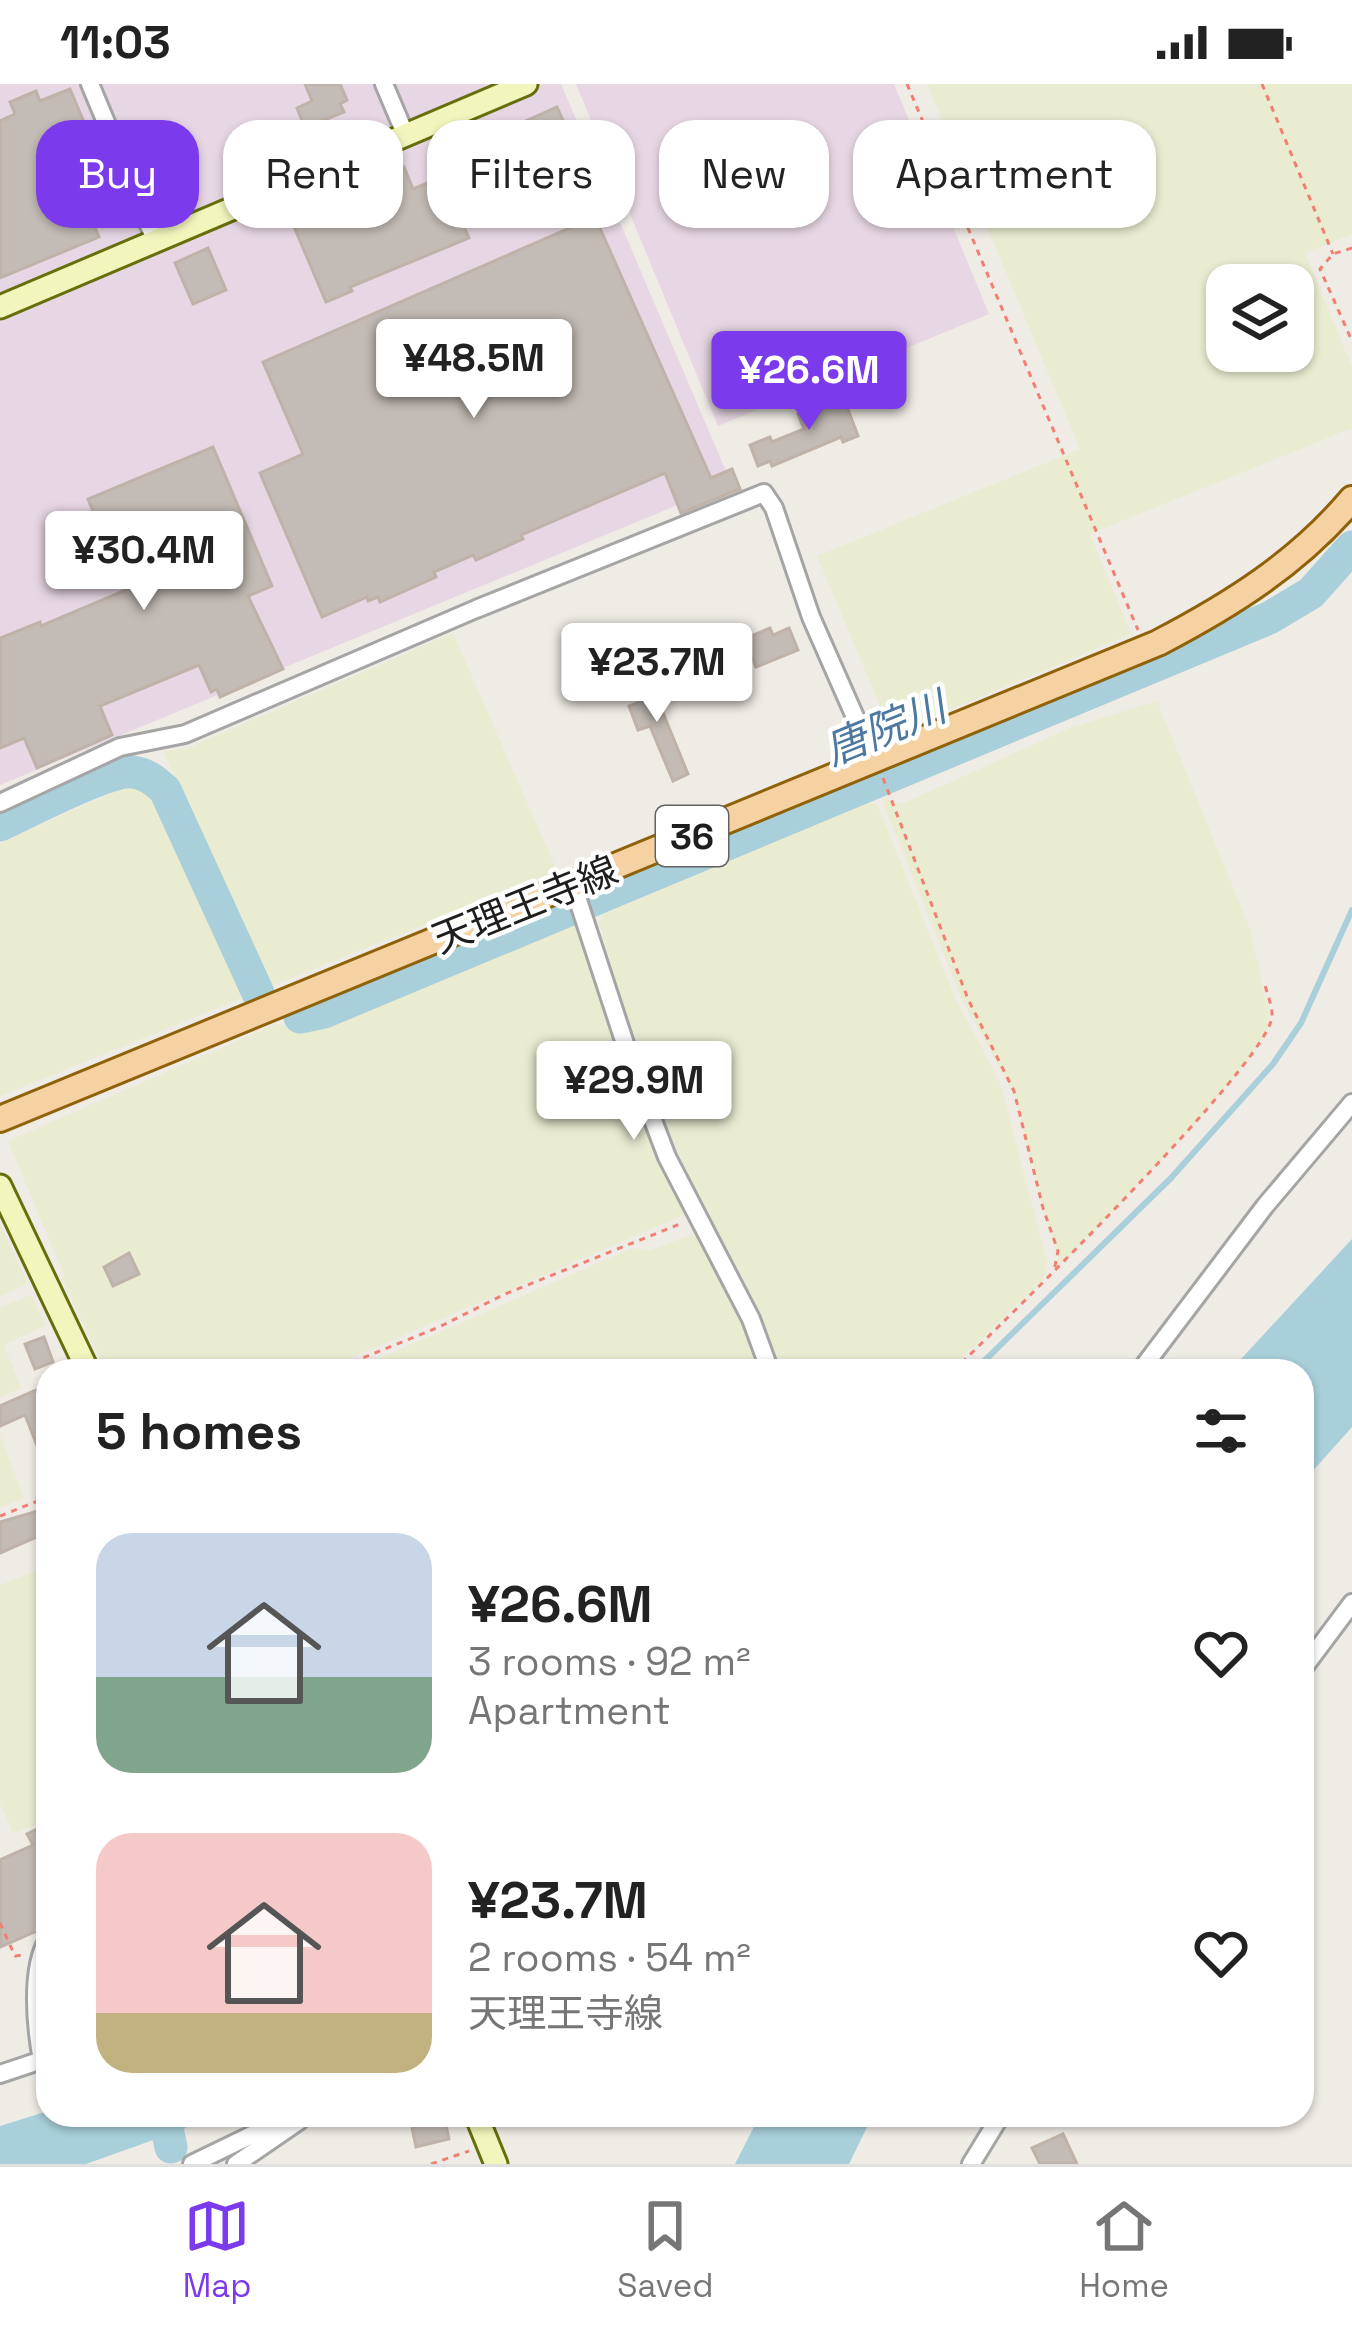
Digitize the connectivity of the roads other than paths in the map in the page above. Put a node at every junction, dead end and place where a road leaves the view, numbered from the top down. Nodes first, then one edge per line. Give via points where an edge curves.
1 (90, 84) edge
2 (384, 84) edge
3 (526, 84) edge
4 (406, 136) junction
5 (156, 242) junction
6 (0, 307) edge
7 (1352, 499) edge
8 (874, 760) junction
9 (0, 803) edge
10 (573, 885) junction
11 (1352, 1103) edge
12 (0, 1119) edge
13 (0, 1186) edge
14 (82, 1359) edge
15 (766, 1359) edge
16 (1149, 1359) edge
17 (1352, 1603) edge
18 (1314, 1654) edge
19 (36, 2062) edge
20 (0, 2074) edge
21 (271, 2127) edge
22 (291, 2127) edge
23 (994, 2127) edge
24 (192, 2164) edge
25 (236, 2164) edge
26 (971, 2164) edge

1 - 5 street
2 - 4 street
3 - 4 street
4 - 5 street
5 - 6 street
7 - 8 main road, 天理王寺線 / 36 via 1330,526 1221,611
8 - 9 street via 764,493 185,734 120,747
8 - 10 main road, 天理王寺線 / 36
10 - 12 main road, 天理王寺線 / 36
10 - 15 street via 667,1157
11 - 16 street
13 - 14 street
17 - 18 street
19 - 20 street
21 - 24 street
22 - 25 street
23 - 26 street

